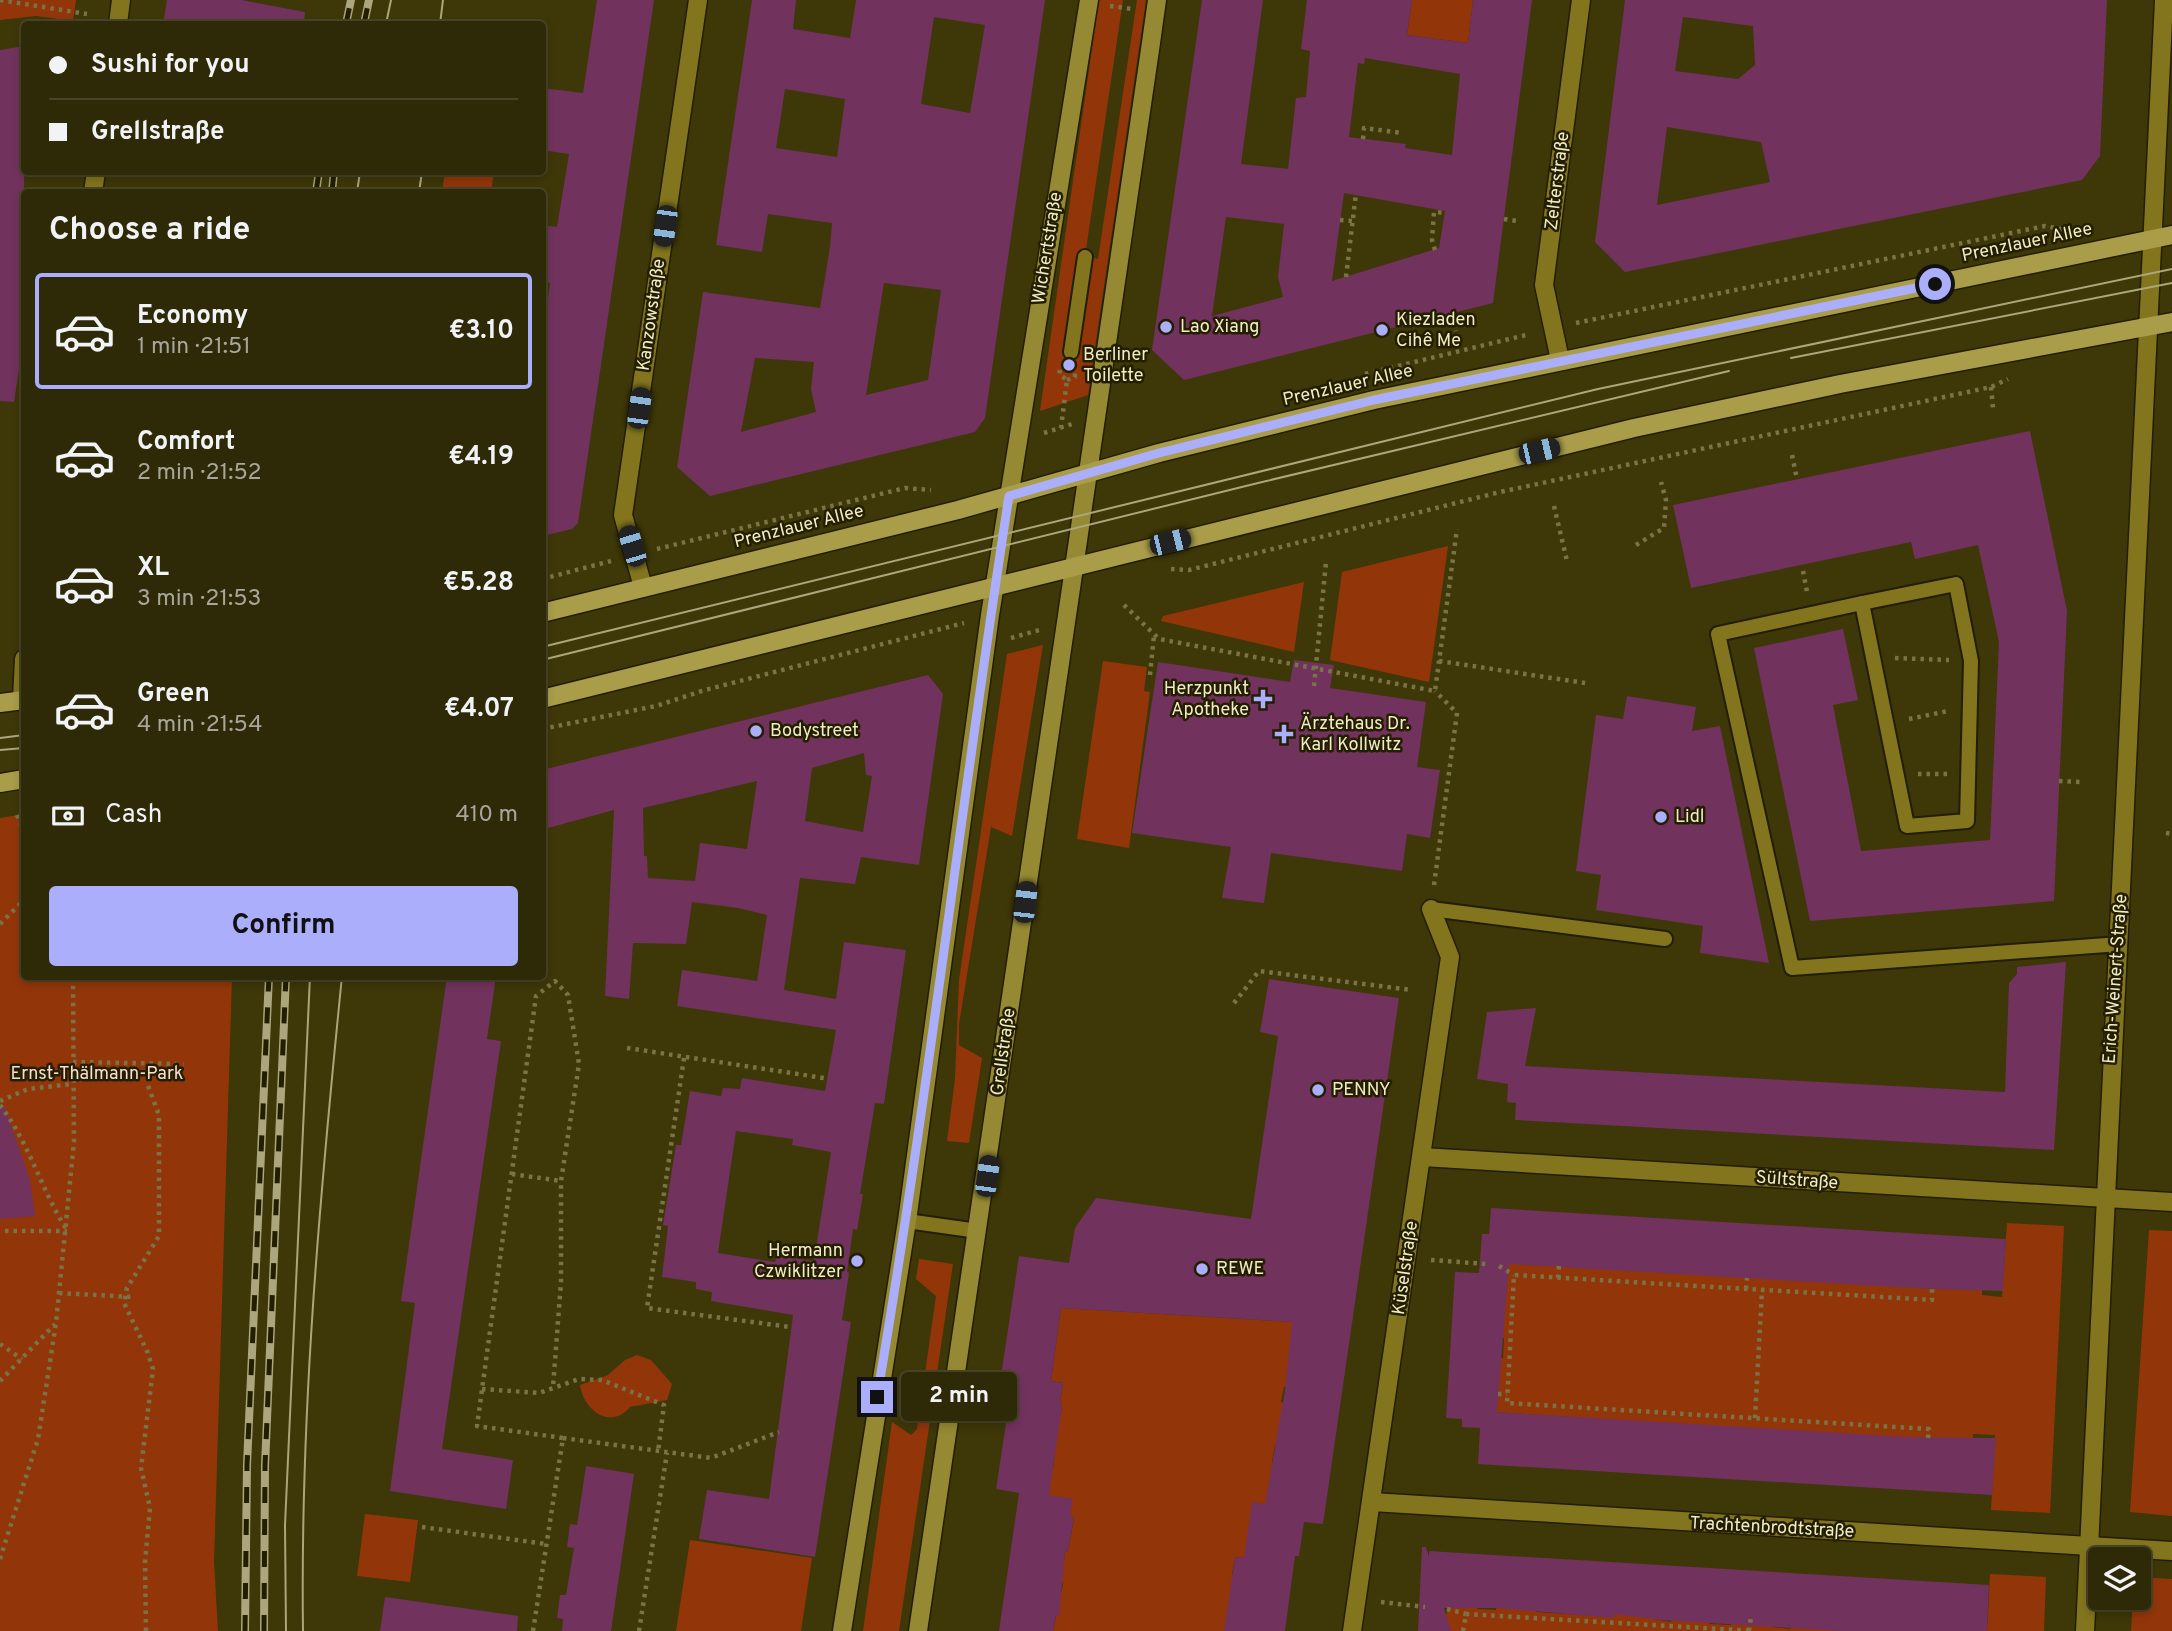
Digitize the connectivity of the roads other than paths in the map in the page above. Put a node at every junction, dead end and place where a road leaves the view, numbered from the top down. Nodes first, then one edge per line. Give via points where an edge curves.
1 (121, 0) edge
2 (698, 0) edge
3 (1581, 0) edge
4 (2164, 0) edge
5 (1094, 2) edge
6 (1151, 5) edge
7 (118, 21) edge
8 (2172, 235) edge
9 (2152, 239) junction
10 (1085, 257) dead end
11 (2172, 322) edge
12 (2147, 327) junction
13 (1071, 352) road end
14 (1560, 360) junction
15 (1090, 473) junction
16 (1009, 496) junction
17 (1076, 567) junction
18 (643, 587) junction
19 (994, 588) junction
20 (1862, 603) junction
21 (546, 612) edge
22 (546, 698) edge
23 (21, 700) edge
24 (0, 703) edge
25 (21, 780) edge
26 (0, 783) edge
27 (1431, 909) joint
28 (1665, 939) dead end
29 (2120, 944) junction
30 (1422, 1157) junction
31 (2104, 1200) junction
32 (2172, 1202) edge
33 (907, 1221) junction
34 (978, 1231) junction
35 (1372, 1502) junction
36 (2089, 1547) joint
37 (2151, 1550) edge
38 (2172, 1551) edge
39 (2088, 1568) edge
40 (842, 1631) edge
41 (918, 1631) edge
42 (1352, 1631) edge
43 (2085, 1631) edge

1 - 7 street
2 - 18 street, Kanzowstraße via 623,515
3 - 14 street, Zelterstraße via 1544,285
4 - 9 street
5 - 16 street, Wichertstraße
6 - 15 street
8 - 9 main road, Prenzlauer Allee
9 - 12 street, Erich-Weinert-Straße
9 - 14 main road, Prenzlauer Allee
10 - 13 lane
11 - 12 main road
12 - 17 main road via 1634,428
12 - 29 street, Erich-Weinert-Straße
14 - 15 main road, Prenzlauer Allee via 1374,400
15 - 16 main road, Prenzlauer Allee
15 - 17 street, Grellstraße
16 - 18 main road, Prenzlauer Allee
16 - 19 street
17 - 19 main road
17 - 34 street, Grellstraße
18 - 21 main road, Prenzlauer Allee
19 - 22 main road
19 - 33 street
20 - 20 lane via 1907,826 1968,821 1971,661 1956,584
20 - 29 lane via 1718,634 1792,968
23 - 24 main road
25 - 26 main road
27 - 28 lane
27 - 30 street, Küselstraße via 1450,957
29 - 31 street, Erich-Weinert-Straße
30 - 31 street, Sültstraße
30 - 35 street, Küselstraße
31 - 32 street, Sültstraße
31 - 36 street, Erich-Weinert-Straße
33 - 34 lane
33 - 40 street
34 - 41 street, Grellstraße
35 - 36 street, Trachtenbrodtstraße
35 - 42 street, Küselstraße
37 - 38 street, Trachtenbrodtstraße
39 - 43 street, Erich-Weinert-Straße

